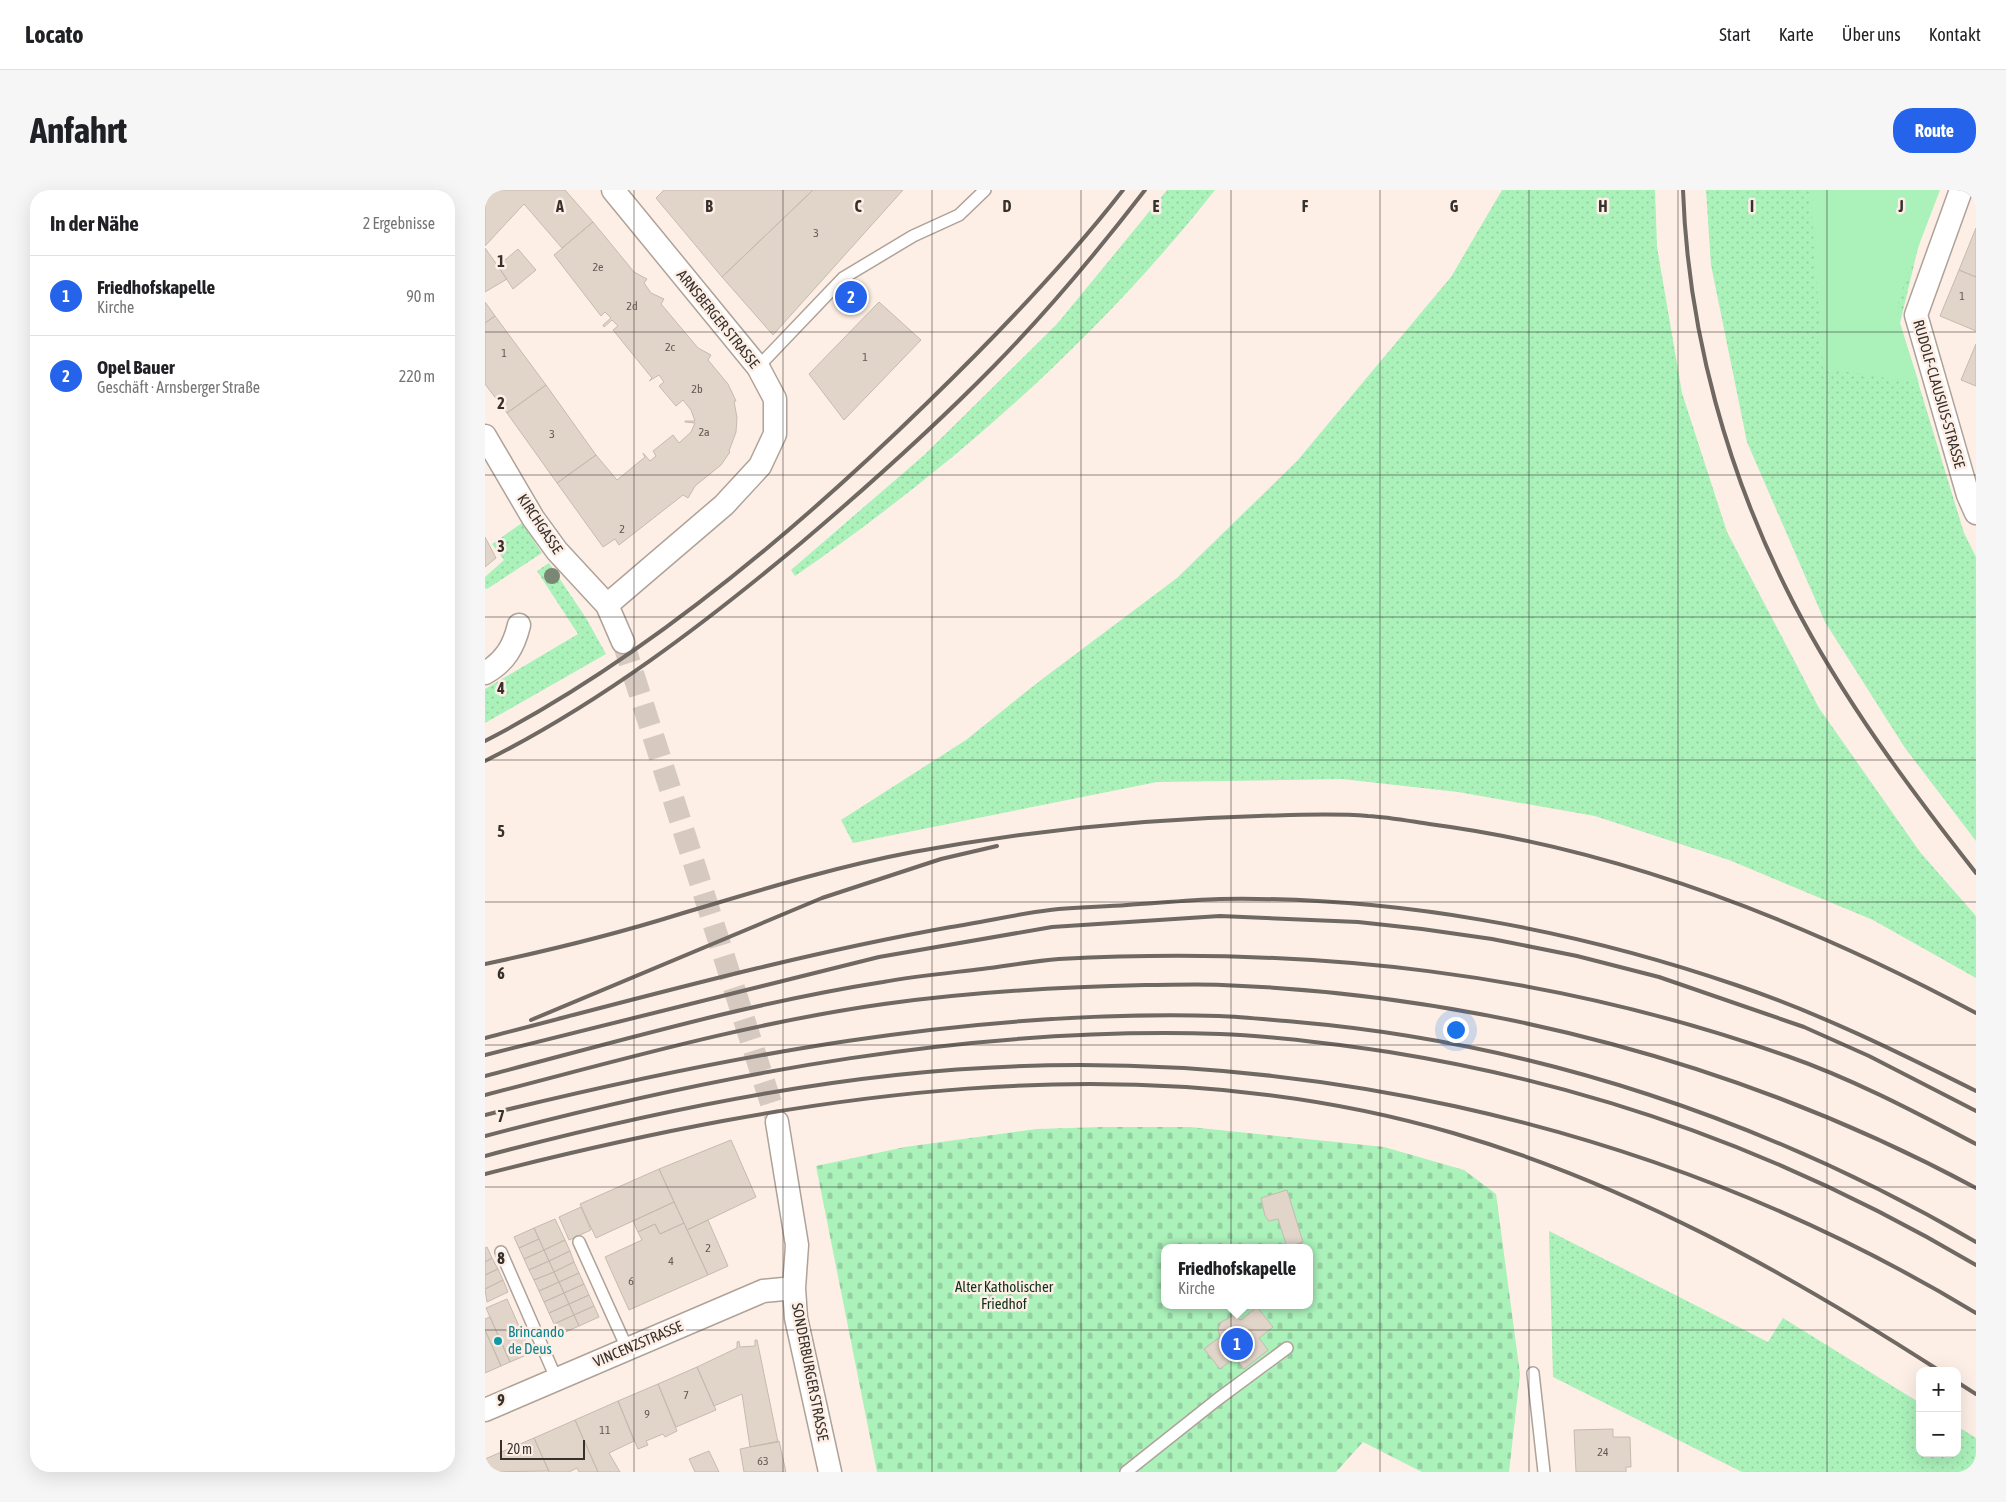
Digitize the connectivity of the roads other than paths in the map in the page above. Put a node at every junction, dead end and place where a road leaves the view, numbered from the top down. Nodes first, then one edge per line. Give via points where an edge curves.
1 (613, 190) edge
2 (985, 190) edge
3 (1961, 190) edge
4 (759, 367) junction
5 (485, 436) edge
6 (1973, 499) edge
7 (607, 605) junction
8 (519, 625) dead end
9 (623, 642) tunnel mouth
10 (485, 673) edge
11 (777, 1122) tunnel mouth
12 (579, 1242) dead end
13 (501, 1252) dead end
14 (794, 1288) junction
15 (627, 1348) junction
16 (1287, 1348) dead end
17 (1533, 1373) dead end
18 (556, 1378) junction
19 (485, 1410) edge
20 (830, 1472) edge
21 (1126, 1472) edge
22 (1544, 1472) edge

1 - 4 street, ARNSBERGER STRASSE
2 - 4 lane via 959,215 913,236 843,278
3 - 6 street, RUDOLF-CLAUSIUS-STRASSE via 1916,315
4 - 7 street, ARNSBERGER STRASSE via 775,399 775,434 760,466 724,505
5 - 7 street, KIRCHGASSE via 533,518 557,551
7 - 9 street
8 - 10 street via 514,643 503,659
11 - 14 street, SONDERBURGER STRASSE via 797,1245
12 - 15 lane
13 - 18 lane
14 - 15 street, VINCENZSTRASSE via 763,1291
14 - 20 street, SONDERBURGER STRASSE via 796,1318
15 - 18 street, VINCENZSTRASSE
16 - 21 lane
17 - 22 lane
18 - 19 street, VINCENZSTRASSE

